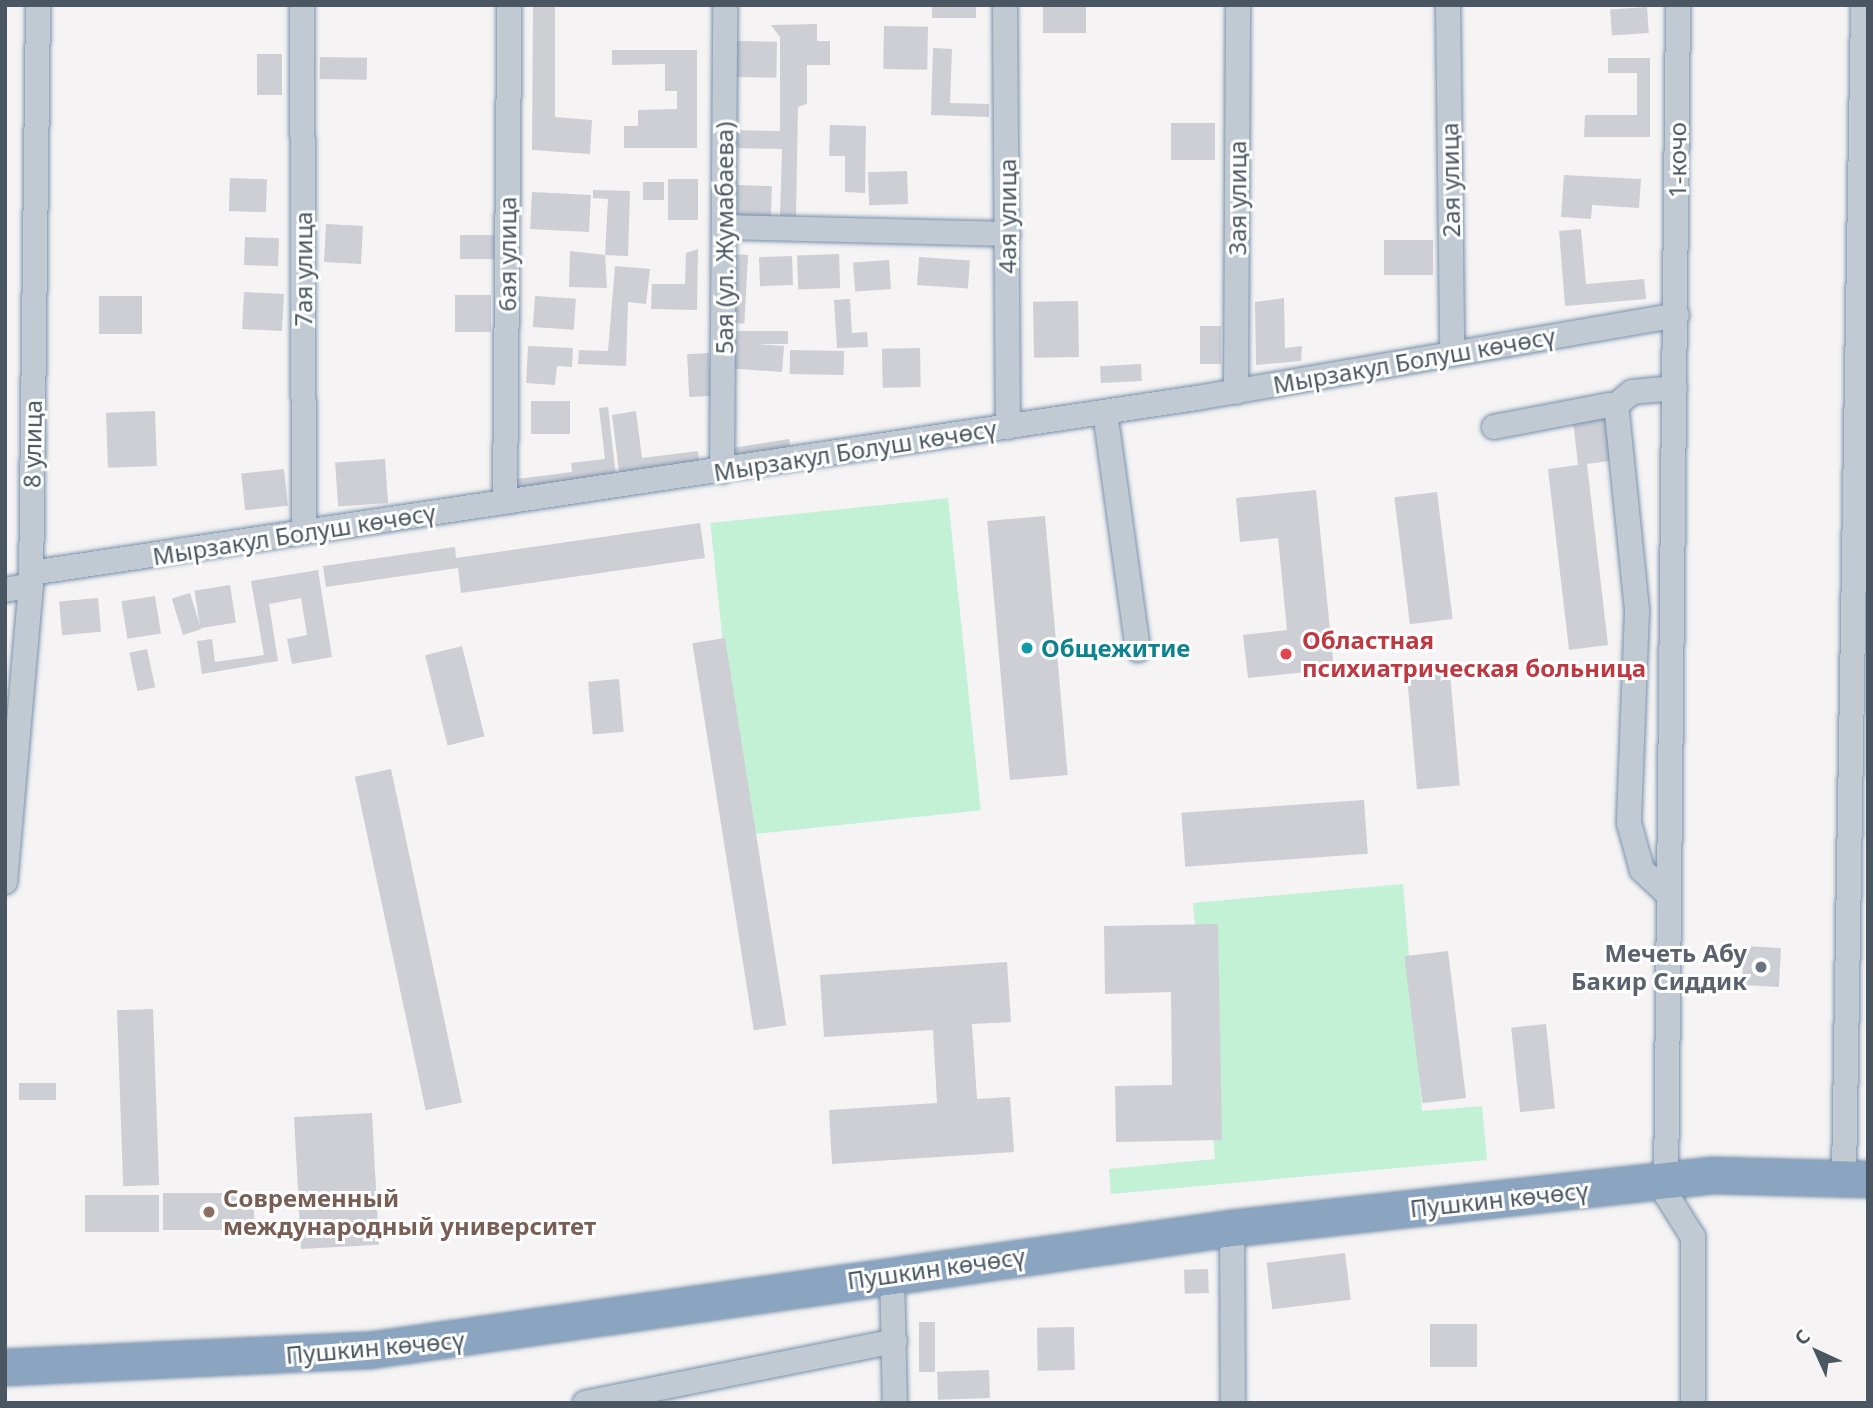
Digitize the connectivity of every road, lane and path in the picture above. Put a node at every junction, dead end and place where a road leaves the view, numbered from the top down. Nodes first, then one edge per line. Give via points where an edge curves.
1 (37, 5) edge
2 (302, 5) edge
3 (509, 5) edge
4 (725, 5) edge
5 (1005, 5) edge
6 (1238, 5) edge
7 (1448, 5) edge
8 (1678, 5) edge
9 (1865, 16) edge
10 (725, 227) junction
11 (1008, 234) junction
12 (1864, 255) edge
13 (1676, 315) junction
14 (1452, 354) junction
15 (1675, 388) junction
16 (1236, 391) junction
17 (1615, 407) junction
18 (1105, 412) junction
19 (1008, 427) junction
20 (1494, 427) dead end
21 (722, 471) junction
22 (505, 502) junction
23 (304, 532) junction
24 (1860, 543) edge
25 (31, 579) junction
26 (5, 590) edge
27 (1138, 650) dead end
28 (9, 803) edge
29 (5, 882) edge
30 (1668, 894) junction
31 (1856, 1178) edge
32 (1667, 1182) junction
33 (1233, 1228) junction
34 (892, 1274) junction
35 (895, 1341) junction
36 (5, 1367) edge
37 (586, 1403) edge
38 (895, 1403) edge
39 (1233, 1403) edge
40 (1693, 1403) edge

1 - 25 street, 8 улица
2 - 23 street, 7ая улица
3 - 22 street, 6ая улица
4 - 10 street, 5ая (ул. Жумабаева)
5 - 11 street, 4ая улица
6 - 16 street, 3ая улица
7 - 14 street, 2ая улица
8 - 13 street, 1-кочо
9 - 12 street
10 - 11 street
10 - 21 street, 5ая (ул. Жумабаева)
11 - 19 street, 4ая улица
12 - 24 street
13 - 14 street, Мырзакул Болуш көчөсү
13 - 15 street, 1-кочо
14 - 16 street, Мырзакул Болуш көчөсү
15 - 17 street via 1632,392
15 - 30 street, 1-кочо
16 - 18 street, Мырзакул Болуш көчөсү
17 - 20 street
17 - 30 street via 1637,611 1629,823 1642,870
18 - 19 street, Мырзакул Болуш көчөсү
18 - 27 street
19 - 21 street, Мырзакул Болуш көчөсү
21 - 22 street, Мырзакул Болуш көчөсү
22 - 23 street, Мырзакул Болуш көчөсү
23 - 25 street, Мырзакул Болуш көчөсү
24 - 31 street
25 - 26 street, Мырзакул Болуш көчөсү
25 - 28 street, 8 улица
28 - 29 street, 8 улица
30 - 32 street, 1-кочо
31 - 32 highway, Пушкин көчөсү via 1712,1175
32 - 33 highway, Пушкин көчөсү
32 - 40 street, 1-кочо via 1674,1214 1693,1237
33 - 34 highway, Пушкин көчөсү
33 - 39 street
34 - 35 street
34 - 36 highway, Пушкин көчөсү via 369,1350
35 - 37 street
35 - 38 street

